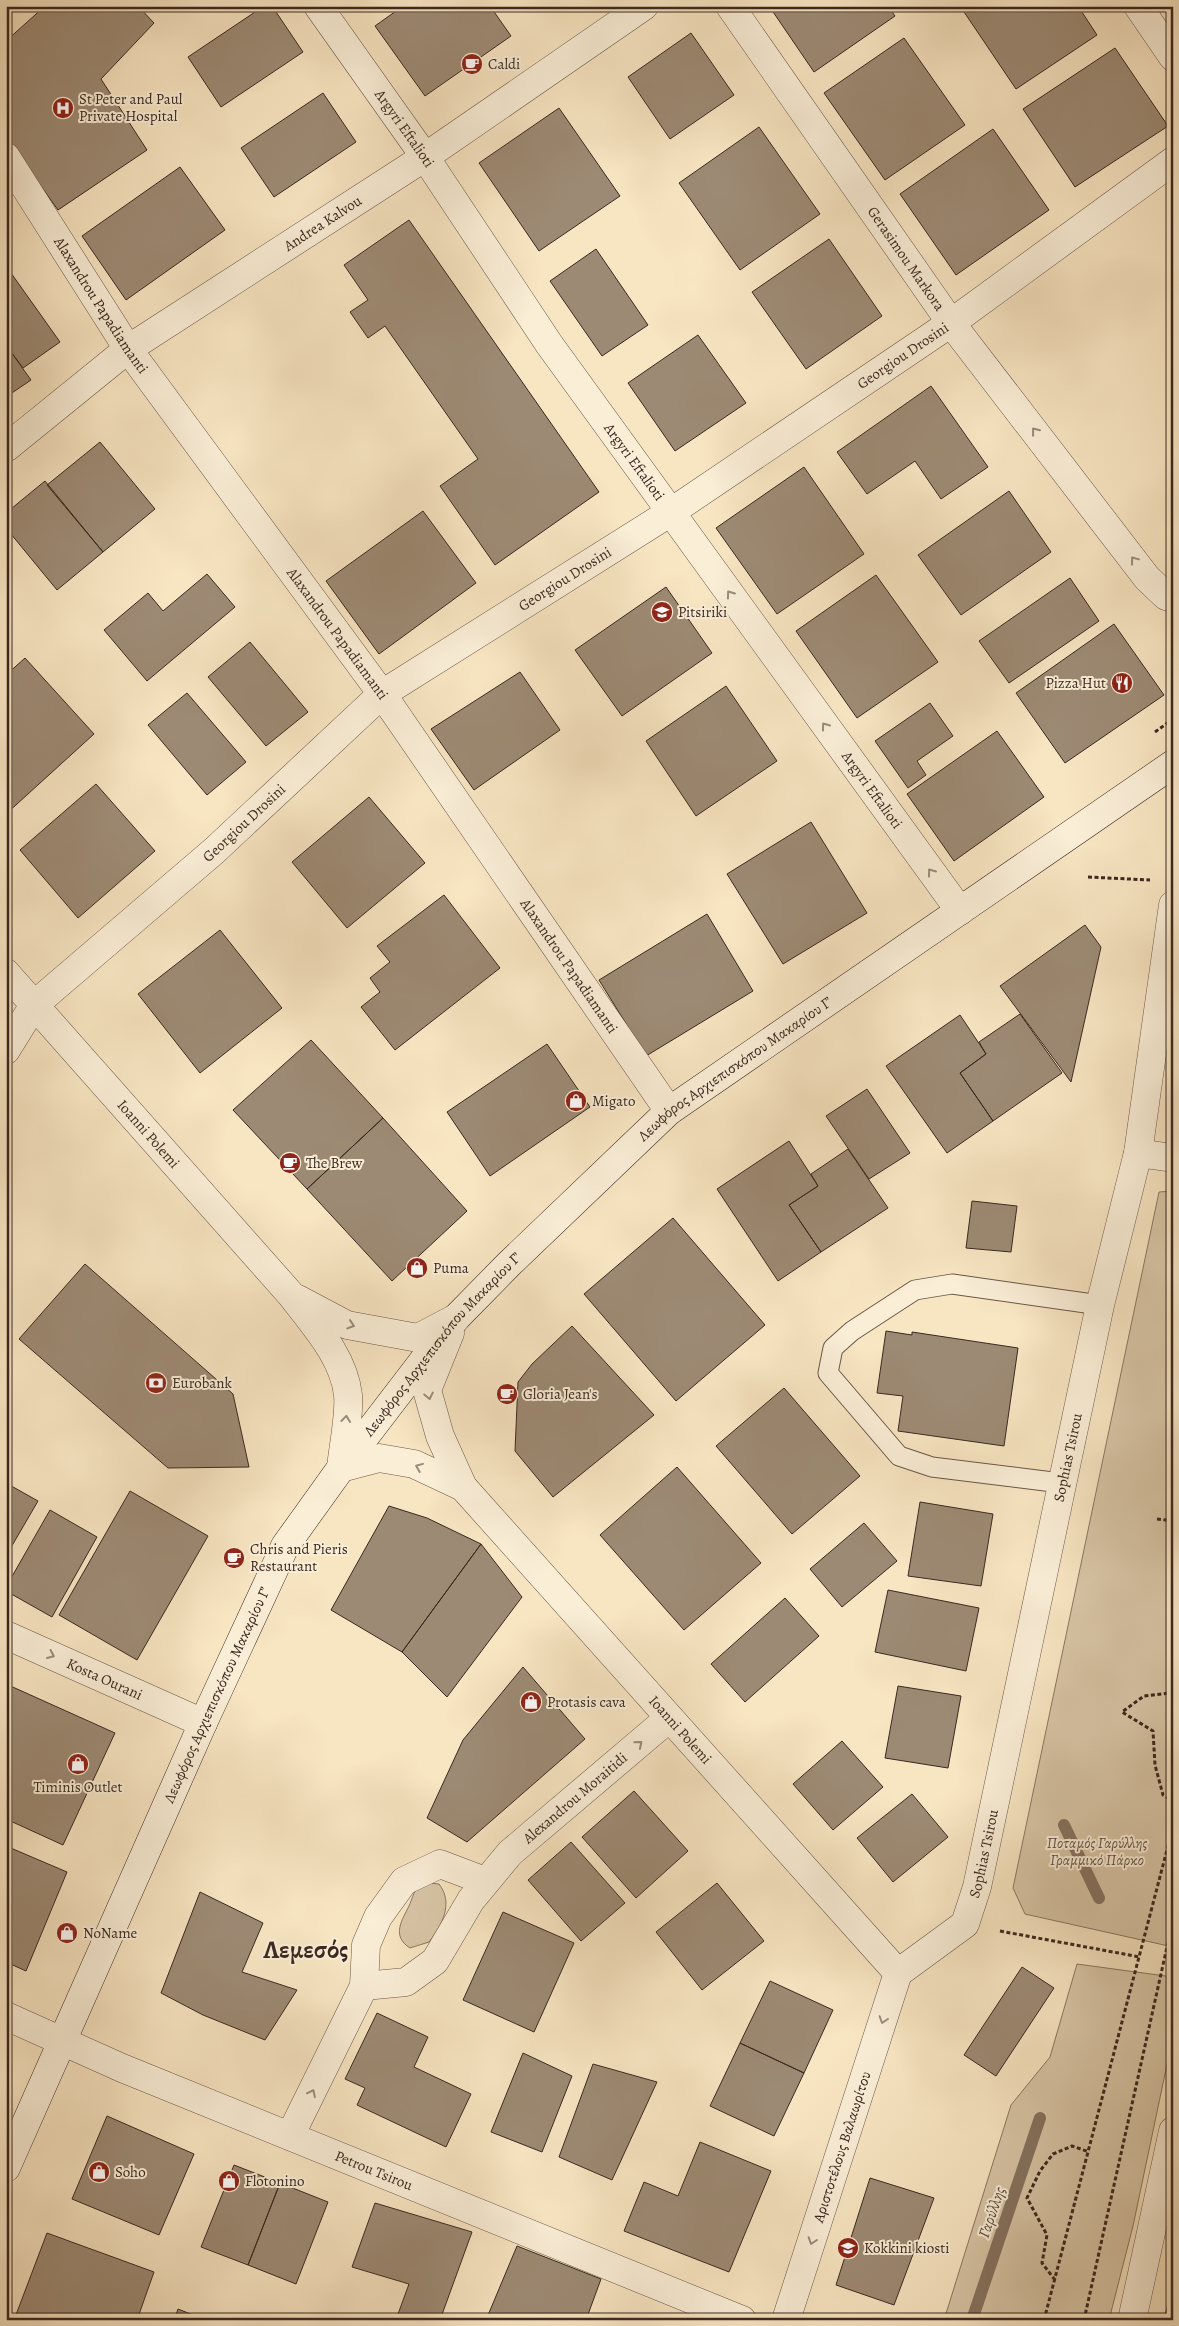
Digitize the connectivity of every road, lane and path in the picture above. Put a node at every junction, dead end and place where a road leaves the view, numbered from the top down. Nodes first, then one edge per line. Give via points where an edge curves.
1 (318, 6) edge
2 (644, 6) edge
3 (730, 6) edge
4 (1138, 6) edge
5 (1173, 57) edge
6 (6, 157) edge
7 (426, 157) junction
8 (1173, 162) edge
9 (950, 323) junction
10 (128, 349) junction
11 (6, 448) edge
12 (671, 512) junction
13 (1170, 597) edge
14 (382, 694) junction
15 (1173, 764) edge
16 (1088, 877) dead end
17 (1154, 880) dead end
18 (1173, 905) edge
19 (960, 911) junction
20 (6, 973) edge
21 (34, 1006) junction
22 (6, 1050) edge
23 (669, 1111) junction
24 (1138, 1153) junction
25 (1173, 1158) edge
26 (292, 1296) junction
27 (1100, 1305) junction
28 (456, 1318) junction
29 (341, 1468) junction
30 (1061, 1484) junction
31 (463, 1487) junction
32 (1157, 1519) dead end
33 (1173, 1522) edge
34 (6, 1636) edge
35 (1173, 1690) edge
36 (668, 1718) junction
37 (203, 1723) junction
38 (1173, 1801) edge
39 (1173, 1828) edge
40 (485, 1881) junction
41 (1173, 1920) edge
42 (965, 1924) junction
43 (1140, 1956) junction
44 (898, 1973) junction
45 (364, 1986) junction
46 (6, 2016) edge
47 (62, 2042) junction
48 (1173, 2131) edge
49 (290, 2136) junction
50 (1089, 2152) junction
51 (6, 2168) edge
52 (1055, 2281) junction
53 (742, 2320) edge
54 (786, 2320) edge
55 (1044, 2320) edge
56 (1084, 2320) edge
57 (1132, 2320) edge

1 - 7 street, Argyri Eftalioti
2 - 7 street, Andrea Kalvou
3 - 9 street, Gerasimou Markora
4 - 5 street
6 - 10 street, Alaxandrou Papadiamanti
7 - 10 street, Andrea Kalvou
7 - 12 street, Argyri Eftalioti via 549,344
8 - 9 street, Georgiou Drosini
9 - 12 street, Georgiou Drosini
13 -> 9 street, Gerasimou Markora via 1147,578
10 - 11 street, Andrea Kalvou
10 - 14 street, Alaxandrou Papadiamanti
12 - 14 street, Georgiou Drosini
19 -> 12 street, Argyri Eftalioti
14 - 21 street, Georgiou Drosini via 214,851
14 - 23 street, Alaxandrou Papadiamanti
15 - 19 street, Λεωφόρος Αρχιεπισκόπου Μακαρίου Γ’
16 - 17 path
18 - 24 street, Sophias Tsirou
19 - 23 street, Λεωφόρος Αρχιεπισκόπου Μακαρίου Γ’
20 - 21 street, Ioanni Polemi
21 - 22 street, Georgiou Drosini
21 - 26 street, Ioanni Polemi
23 - 28 street, Λεωφόρος Αρχιεπισκόπου Μακαρίου Γ’
24 - 25 street
24 - 27 street, Sophias Tsirou
26 -> 28 street, Ioanni Polemi via 347,1325 418,1338
29 -> 26 street, Ioanni Polemi via 348,1396 343,1374 330,1346
27 - 30 street, Sophias Tsirou
27 - 30 lane via 952,1284 916,1290 833,1348 828,1373 899,1456 932,1467
28 - 29 street, Λεωφόρος Αρχιεπισκόπου Μακαρίου Γ’
28 -> 31 street, Ioanni Polemi via 427,1390 440,1436
31 -> 29 street, Ioanni Polemi via 414,1464 378,1458
29 - 37 street, Λεωφόρος Αρχιεπισκόπου Μακαρίου Γ’ via 285,1546
30 - 42 street, Sophias Tsirou via 977,1887
31 - 36 street, Ioanni Polemi
32 - 33 path
34 -> 37 street, Kosta Ourani
35 - 38 path via 1144,1696 1122,1712 1153,1731 1155,1765 1163,1795
40 -> 36 street, Alexandrou Moraitidi via 510,1852
36 - 44 street, Ioanni Polemi
37 - 47 street, Λεωφόρος Αρχιεπισκόπου Μακαρίου Γ’
39 - 43 path
40 - 45 street, Alexandrou Moraitidi via 470,1900 435,1961 406,1982
40 - 45 street via 440,1864 404,1881 378,1917 366,1945
41 - 56 path
42 - 43 path
42 - 44 street
43 - 50 path
44 -> 54 street, Αριστοτέλους Βαλαωρίτου
49 -> 45 street
46 - 47 street, Petrou Tsirou
47 - 49 street, Petrou Tsirou
47 - 51 street, Λεωφόρος Αρχιεπισκόπου Μακαρίου Γ’
48 - 57 street
49 - 53 street, Petrou Tsirou
50 - 52 path
50 - 52 path via 1072,2146 1053,2154 1040,2171 1028,2198 1047,2235 1042,2264
52 - 55 path

